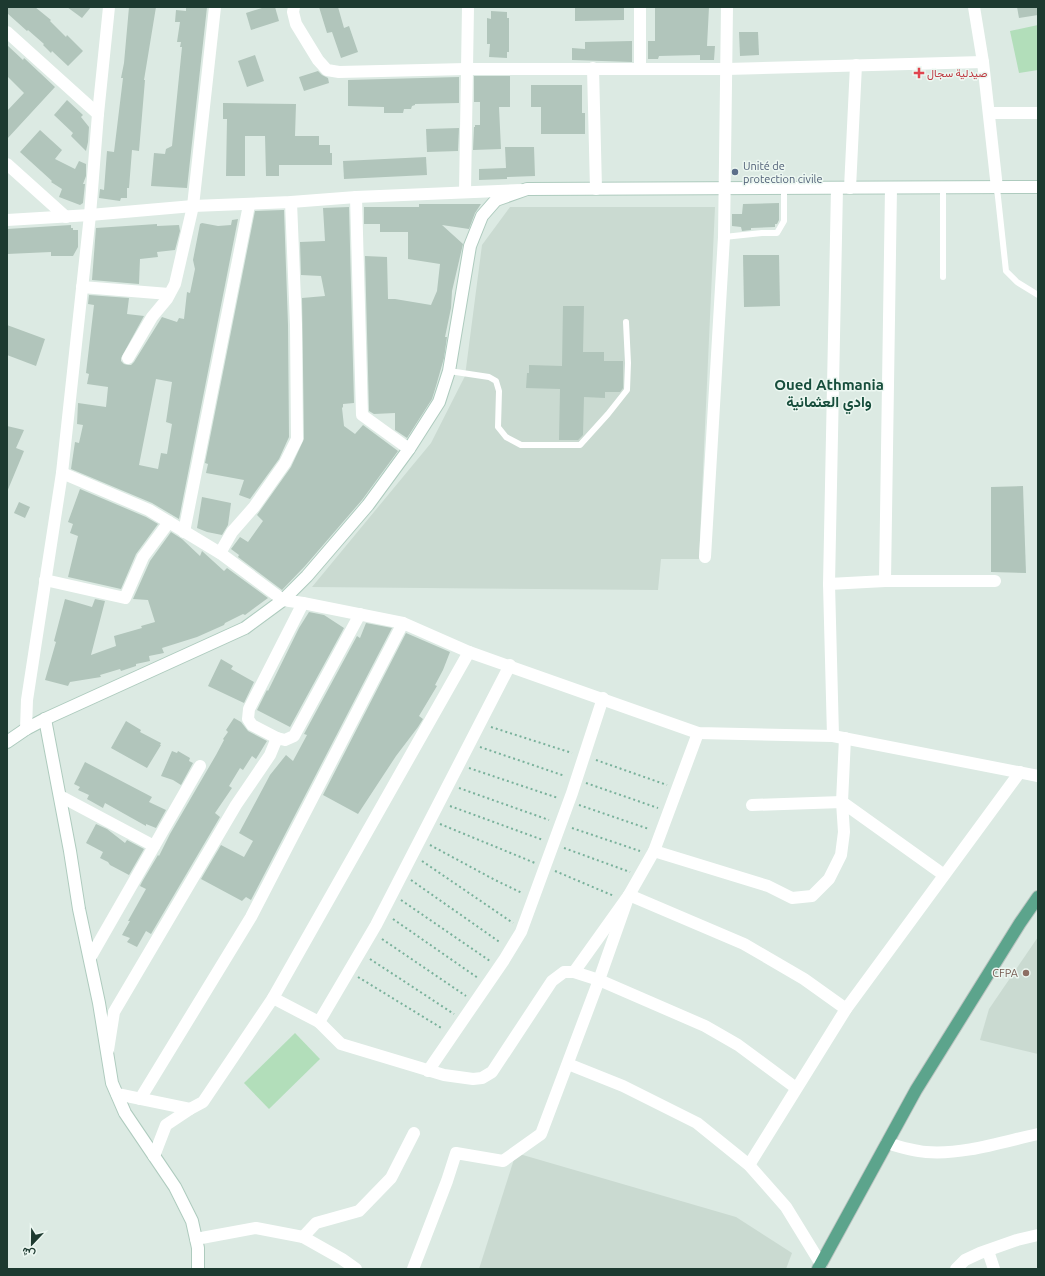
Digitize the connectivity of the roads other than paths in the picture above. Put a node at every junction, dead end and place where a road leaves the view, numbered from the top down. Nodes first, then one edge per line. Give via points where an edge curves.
1 (109, 7) edge
2 (215, 7) edge
3 (294, 7) edge
4 (468, 7) edge
5 (640, 7) edge
6 (727, 7) edge
7 (974, 7) edge
8 (7, 32) edge
9 (983, 62) junction
10 (856, 65) junction
11 (593, 68) junction
12 (640, 68) junction
13 (466, 69) junction
14 (727, 69) junction
15 (989, 113) junction
16 (1038, 113) edge
17 (98, 114) junction
18 (7, 164) edge
19 (1038, 187) edge
20 (837, 188) junction
21 (850, 188) junction
22 (891, 188) junction
23 (943, 188) junction
24 (997, 188) junction
25 (528, 189) junction
26 (596, 189) junction
27 (726, 189) junction
28 (784, 189) junction
29 (465, 192) junction
30 (356, 197) junction
31 (291, 202) junction
32 (249, 205) junction
33 (193, 206) junction
34 (90, 215) junction
35 (66, 217) junction
36 (7, 220) edge
37 (724, 237) junction
38 (944, 277) dead end
39 (82, 287) junction
40 (169, 294) junction
41 (1038, 295) edge
42 (626, 322) dead end
43 (128, 358) dead end
44 (448, 371) junction
45 (409, 449) junction
46 (62, 473) junction
47 (169, 522) junction
48 (184, 532) junction
49 (220, 553) junction
50 (705, 556) dead end
51 (45, 580) junction
52 (885, 581) junction
53 (995, 581) dead end
54 (830, 584) junction
55 (283, 600) junction
56 (303, 603) junction
57 (360, 614) junction
58 (403, 623) junction
59 (469, 652) junction
60 (510, 666) junction
61 (603, 698) junction
62 (45, 719) junction
63 (26, 728) junction
64 (698, 733) junction
65 (839, 737) junction
66 (277, 738) junction
67 (7, 742) edge
68 (200, 766) dead end
69 (1020, 772) junction
70 (1038, 776) edge
71 (60, 796) junction
72 (842, 802) junction
73 (752, 805) dead end
74 (154, 846) junction
75 (653, 853) junction
76 (944, 875) junction
77 (1038, 897) edge
78 (627, 898) junction
79 (90, 958) junction
80 (574, 972) junction
81 (599, 980) junction
82 (273, 998) junction
83 (846, 1009) junction
84 (319, 1022) junction
85 (107, 1054) junction
86 (568, 1064) junction
87 (428, 1071) junction
88 (796, 1088) junction
89 (117, 1094) junction
90 (140, 1099) junction
91 (190, 1108) junction
92 (414, 1133) dead end
93 (1038, 1134) edge
94 (887, 1143) junction
95 (154, 1156) junction
96 (749, 1165) junction
97 (1038, 1235) edge
98 (303, 1237) junction
99 (196, 1239) junction
100 (988, 1251) junction
101 (820, 1266) edge
102 (198, 1269) edge
103 (356, 1269) edge
104 (413, 1269) edge
105 (956, 1269) edge
106 (994, 1269) edge

1 - 17 street
2 - 33 street
3 - 13 street via 296,24 327,70 339,72
4 - 13 street
5 - 12 street
6 - 14 street
7 - 9 street
8 - 17 street
9 - 10 street
9 - 15 street
10 - 14 street
10 - 21 street
11 - 12 street
11 - 13 street
11 - 26 street
12 - 14 street
13 - 29 street
14 - 27 street
15 - 16 street
15 - 24 street
17 - 34 street
18 - 35 street
19 - 24 street
20 - 21 street
20 - 28 street
20 - 54 street
21 - 22 street
22 - 23 street
22 - 52 street
23 - 24 street
23 - 38 lane
24 - 41 lane via 1006,271 1017,282
25 - 26 street
25 - 29 street
25 - 44 street via 496,200 482,216 470,246
26 - 27 street
27 - 28 street
27 - 37 street
28 - 37 lane via 784,221 777,233
29 - 30 street
30 - 31 street
30 - 45 street via 362,415
31 - 32 street
31 - 49 street via 297,439 286,463 254,508 232,532
32 - 33 street
32 - 48 street
33 - 34 street
33 - 40 street via 175,284
34 - 35 street
34 - 39 street
35 - 36 street
37 - 50 street
39 - 40 street
39 - 46 street
40 - 43 street
42 - 44 lane via 627,390 580,445 521,445 506,437 498,427 496,382 489,377
44 - 45 street via 439,402
45 - 55 street via 368,504 307,576
46 - 47 street via 149,510
46 - 51 street
47 - 48 street
47 - 51 street via 143,557 125,598
48 - 49 street
49 - 55 street
51 - 63 street via 27,700
52 - 53 street
52 - 54 street
54 - 65 street
55 - 56 street
55 - 62 street via 245,628
56 - 57 street
56 - 66 street via 249,709 248,719 252,724
57 - 58 street
57 - 66 street via 294,736 285,740
58 - 59 street
58 - 90 street via 251,917
59 - 60 street
59 - 82 street
60 - 61 street
60 - 84 street via 372,932
61 - 64 street
61 - 87 street via 522,930
62 - 63 street
62 - 71 street
63 - 67 street
64 - 65 street
64 - 75 street
65 - 69 street
65 - 72 street
66 - 85 street via 270,755 236,805 114,1012
68 - 74 street
69 - 70 street
69 - 76 street
71 - 74 street
71 - 79 street
72 - 73 street
72 - 75 street via 844,832 841,855 829,879 812,896 792,898 768,886
72 - 76 street
74 - 79 street
75 - 78 street
76 - 83 street
77 - 94 main road via 920,1084
78 - 80 street
78 - 81 street
78 - 83 street via 744,944 804,979
79 - 85 street
80 - 81 street
80 - 87 street via 564,972 552,981 492,1072 482,1078 473,1079 444,1076
81 - 86 street
81 - 88 street via 705,1026 738,1045
82 - 84 street
82 - 91 street via 203,1102
83 - 88 street
84 - 87 street via 341,1044
85 - 89 street via 112,1083
86 - 96 street via 623,1086 698,1123
86 - 104 street via 541,1134 503,1161 456,1153
88 - 96 street
89 - 90 street
89 - 95 street via 125,1113
90 - 91 street
91 - 95 street via 166,1125
92 - 98 street via 391,1178 359,1210 316,1223
93 - 94 street via 953,1152 927,1152
94 - 101 main road
95 - 99 street via 175,1187 192,1221
96 - 101 street via 786,1207
97 - 100 street
98 - 99 street via 256,1228
98 - 103 street
99 - 102 street
100 - 105 street via 965,1260
100 - 106 street

